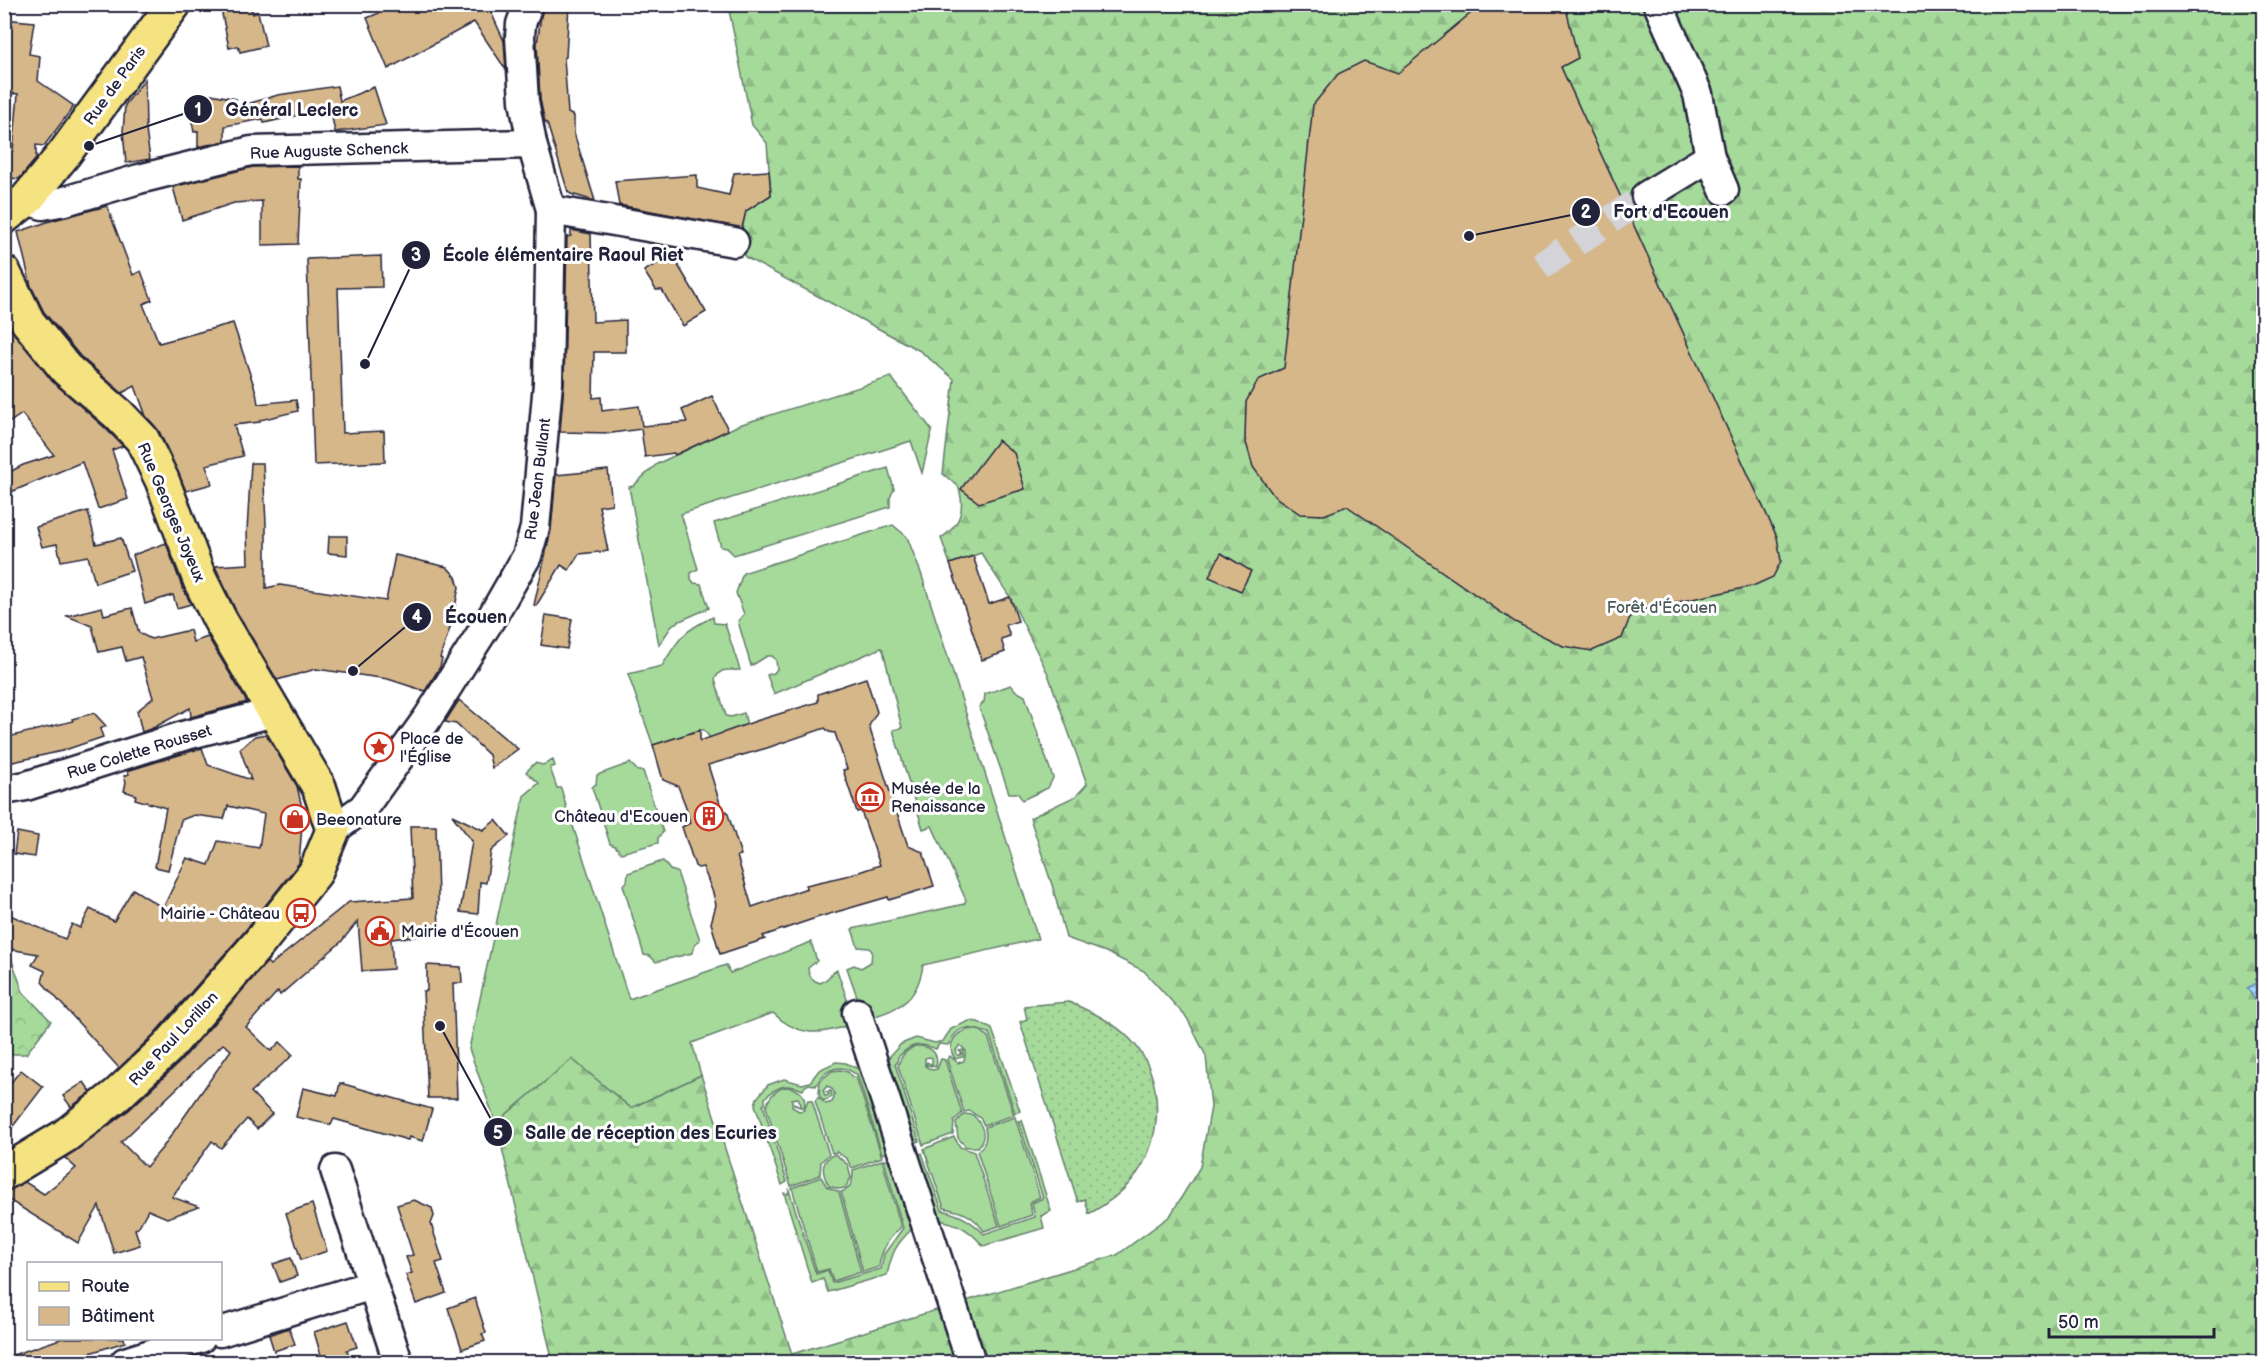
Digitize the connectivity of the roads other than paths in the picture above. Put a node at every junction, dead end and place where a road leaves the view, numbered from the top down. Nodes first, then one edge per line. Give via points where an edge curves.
1 (174, 4) edge
2 (528, 4) edge
3 (1658, 4) edge
4 (532, 144) junction
5 (1710, 157) junction
6 (1724, 190) dead end
7 (1646, 196) tunnel mouth
8 (15, 208) edge
9 (551, 210) junction
10 (734, 242) dead end
11 (4, 273) edge
12 (274, 712) junction
13 (4, 790) edge
14 (333, 830) junction
15 (857, 1013) dead end
16 (334, 1170) dead end
17 (4, 1173) edge
18 (372, 1285) junction
19 (222, 1331) edge
20 (195, 1340) edge
21 (124, 1362) edge
22 (398, 1362) edge
23 (971, 1362) edge

1 - 8 main road, Rue de Paris via 64,154
2 - 4 street, Rue Jean Bullant via 521,24 521,59
3 - 5 street via 1698,94
4 - 8 street, Rue Auguste Schenck via 251,151 65,201
4 - 9 street, Rue Jean Bullant
5 - 6 street
5 - 7 street
9 - 10 street
9 - 14 street, Rue Jean Bullant via 548,382 535,528 527,556 427,719 363,808
11 - 12 main road, Rue Georges Joyeux via 28,322 66,369 142,439 200,580
12 - 13 street, Rue Colette Rousset
12 - 14 main road via 319,788
14 - 17 main road, Rue Paul Lorillon via 315,873 259,944 167,1048 74,1129
15 - 23 street
16 - 18 street
18 - 19 street
18 - 22 street
20 - 21 street

